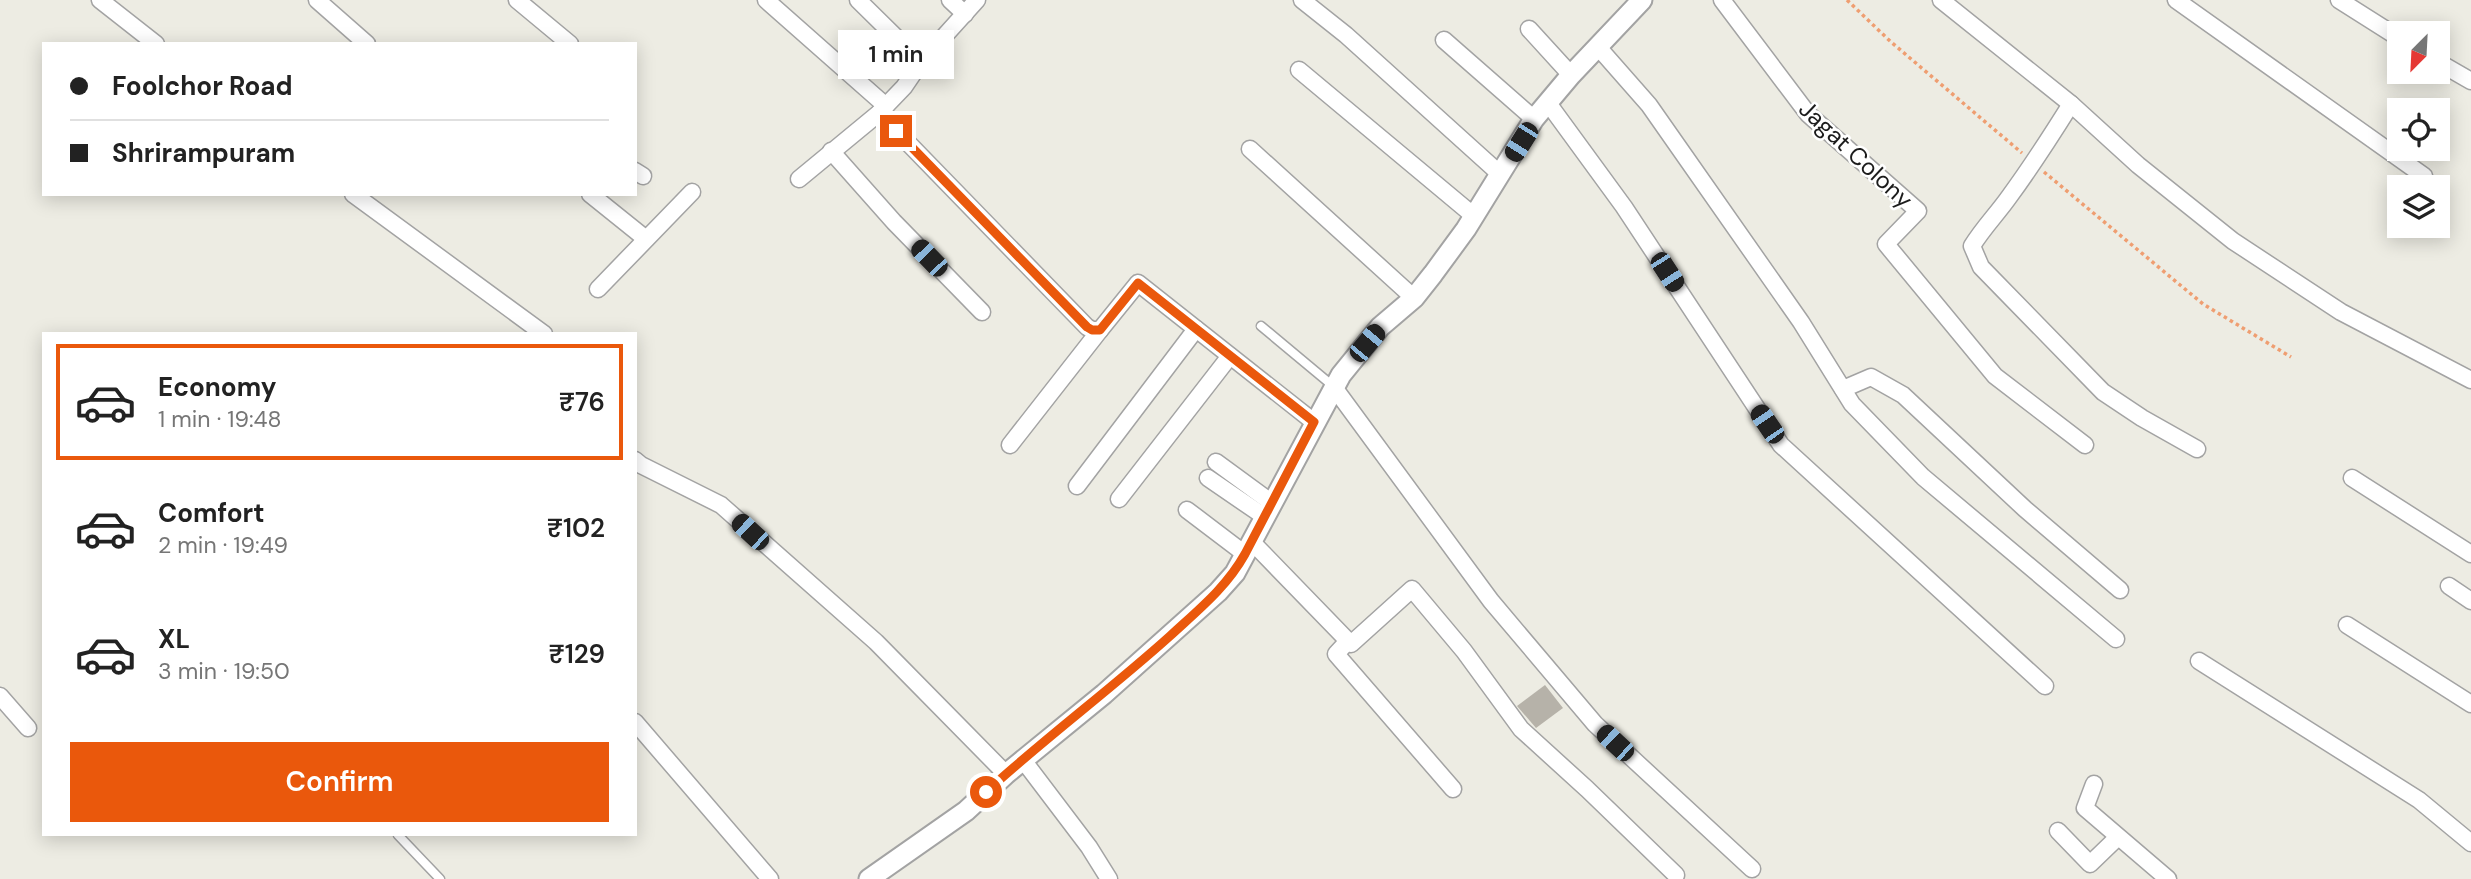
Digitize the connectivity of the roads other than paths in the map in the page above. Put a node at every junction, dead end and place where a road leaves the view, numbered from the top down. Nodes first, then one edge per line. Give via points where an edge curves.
1 (100, 0) edge
2 (317, 0) edge
3 (517, 0) edge
4 (766, 0) edge
5 (858, 0) edge
6 (950, 0) edge
7 (977, 0) edge
8 (1303, 0) edge
9 (1722, 0) edge
10 (1941, 0) edge
11 (2176, 0) edge
12 (2339, 0) edge
13 (1641, 1) edge
14 (965, 14) junction
15 (1529, 29) dead end
16 (2387, 30) edge
17 (1444, 40) dead end
18 (153, 42) edge
19 (365, 42) edge
20 (568, 42) edge
21 (1598, 47) junction
22 (921, 62) junction
23 (2450, 69) edge
24 (1299, 70) dead end
25 (1571, 75) junction
26 (2471, 81) edge
27 (1548, 103) junction
28 (2071, 104) junction
29 (882, 109) junction
30 (1534, 119) junction
31 (1250, 149) dead end
32 (831, 151) junction
33 (1500, 174) junction
34 (2423, 175) edge
35 (799, 178) dead end
36 (692, 192) dead end
37 (356, 196) edge
38 (592, 196) edge
39 (1474, 216) junction
40 (646, 239) junction
41 (598, 289) dead end
42 (1414, 298) junction
43 (982, 312) dead end
44 (1261, 326) dead end
45 (1196, 329) junction
46 (1100, 330) junction
47 (541, 332) edge
48 (1230, 356) junction
49 (2471, 380) edge
50 (1333, 386) junction
51 (1843, 389) junction
52 (1314, 422) junction
53 (1010, 445) dead end
54 (2085, 445) dead end
55 (2197, 449) dead end
56 (1216, 462) dead end
57 (637, 465) edge
58 (1208, 478) dead end
59 (2352, 478) dead end
60 (1077, 486) dead end
61 (1119, 499) dead end
62 (1187, 510) dead end
63 (1268, 510) junction
64 (1249, 548) junction
65 (2471, 554) edge
66 (2449, 586) dead end
67 (2120, 590) dead end
68 (2471, 601) edge
69 (2347, 625) dead end
70 (2116, 639) dead end
71 (1348, 641) junction
72 (2199, 661) dead end
73 (2045, 686) dead end
74 (2471, 704) edge
75 (3, 705) edge
76 (637, 724) edge
77 (29, 728) dead end
78 (1023, 760) junction
79 (1006, 774) junction
80 (2094, 784) dead end
81 (1453, 789) dead end
82 (2058, 831) dead end
83 (399, 836) edge
84 (2118, 837) junction
85 (2471, 843) edge
86 (1752, 869) dead end
87 (1676, 875) dead end
88 (440, 879) edge
89 (770, 879) edge
90 (869, 879) edge
91 (1109, 879) edge
92 (2168, 879) edge

1 - 18 street
2 - 19 street
3 - 20 street
4 - 29 street
5 - 22 street
6 - 14 street
7 - 14 street
8 - 33 street
9 - 54 street, Jagat Colony via 1808,114 1918,211 1886,244 1995,376
10 - 28 street
11 - 34 street
12 - 16 street
13 - 21 street
14 - 22 street
15 - 25 street
17 - 30 street
21 - 25 street
21 - 51 street via 1649,105 1801,321
22 - 29 street
23 - 26 street
24 - 39 street
25 - 27 street
27 - 30 street
27 - 73 street via 1624,207 1781,445
28 - 49 street via 2138,165 2234,241 2341,312
28 - 55 street via 2034,164 1972,246 1981,267 2103,392
29 - 32 street
29 - 46 street via 1087,327
30 - 33 street
31 - 42 street
32 - 35 street
32 - 43 street
33 - 39 street
36 - 40 street
37 - 47 street
38 - 40 street
39 - 42 street
40 - 41 street
42 - 50 street via 1380,327
44 - 50 lane
45 - 46 street via 1138,283
45 - 48 street
45 - 60 street
46 - 53 street
48 - 52 street
48 - 61 street
50 - 52 street
50 - 86 street via 1491,601 1595,724
51 - 67 street via 1871,377 1903,395
51 - 70 street via 1923,477
52 - 63 street
56 - 63 street
57 - 79 street via 721,505 876,642
58 - 63 street
59 - 65 street
62 - 64 street
63 - 64 street
64 - 71 street
64 - 78 street via 1218,592
66 - 68 street
69 - 74 street
71 - 81 street via 1336,654
71 - 87 street via 1351,644 1412,589 1521,729
72 - 85 street via 2419,800
75 - 77 street
76 - 89 street
78 - 79 street
78 - 91 street
79 - 90 street via 965,811
80 - 84 street via 2085,807
82 - 84 street via 2090,864
83 - 88 lane
84 - 92 street

